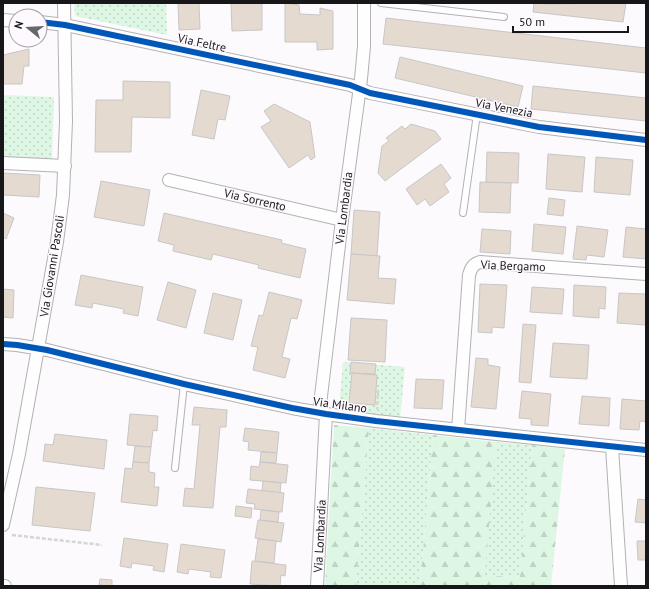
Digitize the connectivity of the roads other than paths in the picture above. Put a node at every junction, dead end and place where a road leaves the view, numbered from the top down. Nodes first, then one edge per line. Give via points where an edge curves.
1 (64, 3) edge
2 (364, 3) edge
3 (381, 3) edge
4 (504, 17) dead end
5 (48, 23) edge
6 (65, 25) junction
7 (359, 89) junction
8 (477, 114) junction
9 (646, 140) edge
10 (3, 164) edge
11 (65, 166) junction
12 (169, 180) dead end
13 (463, 213) dead end
14 (342, 220) junction
15 (646, 274) edge
16 (3, 344) edge
17 (37, 348) junction
18 (184, 384) junction
19 (322, 414) junction
20 (458, 430) junction
21 (612, 446) junction
22 (646, 450) edge
23 (175, 468) dead end
24 (6, 530) edge
25 (317, 586) edge
26 (621, 586) edge

1 - 6 street, Via Giovanni Pascoli
2 - 7 street, Via Lombardia via 364,46
3 - 4 lane
5 - 6 street, Via Feltre
6 - 7 street, Via Feltre
6 - 11 street, Via Giovanni Pascoli
7 - 8 street, Via Venezia
7 - 14 street, Via Lombardia
8 - 9 street, Via Venezia via 539,126
8 - 13 lane
10 - 11 street
11 - 17 street, Via Giovanni Pascoli via 58,235
12 - 14 street, Via Sorrento
14 - 19 street, Via Lombardia
15 - 20 street, Via Bergamo via 480,262 471,267
16 - 17 street, Via Milano
17 - 18 street, Via Milano
17 - 24 street, Via Giovanni Pascoli
18 - 19 street, Via Milano
18 - 23 lane
19 - 20 street, Via Milano
19 - 25 street, Via Lombardia
20 - 21 street, Via Milano
21 - 22 street, Via Milano
21 - 26 street

